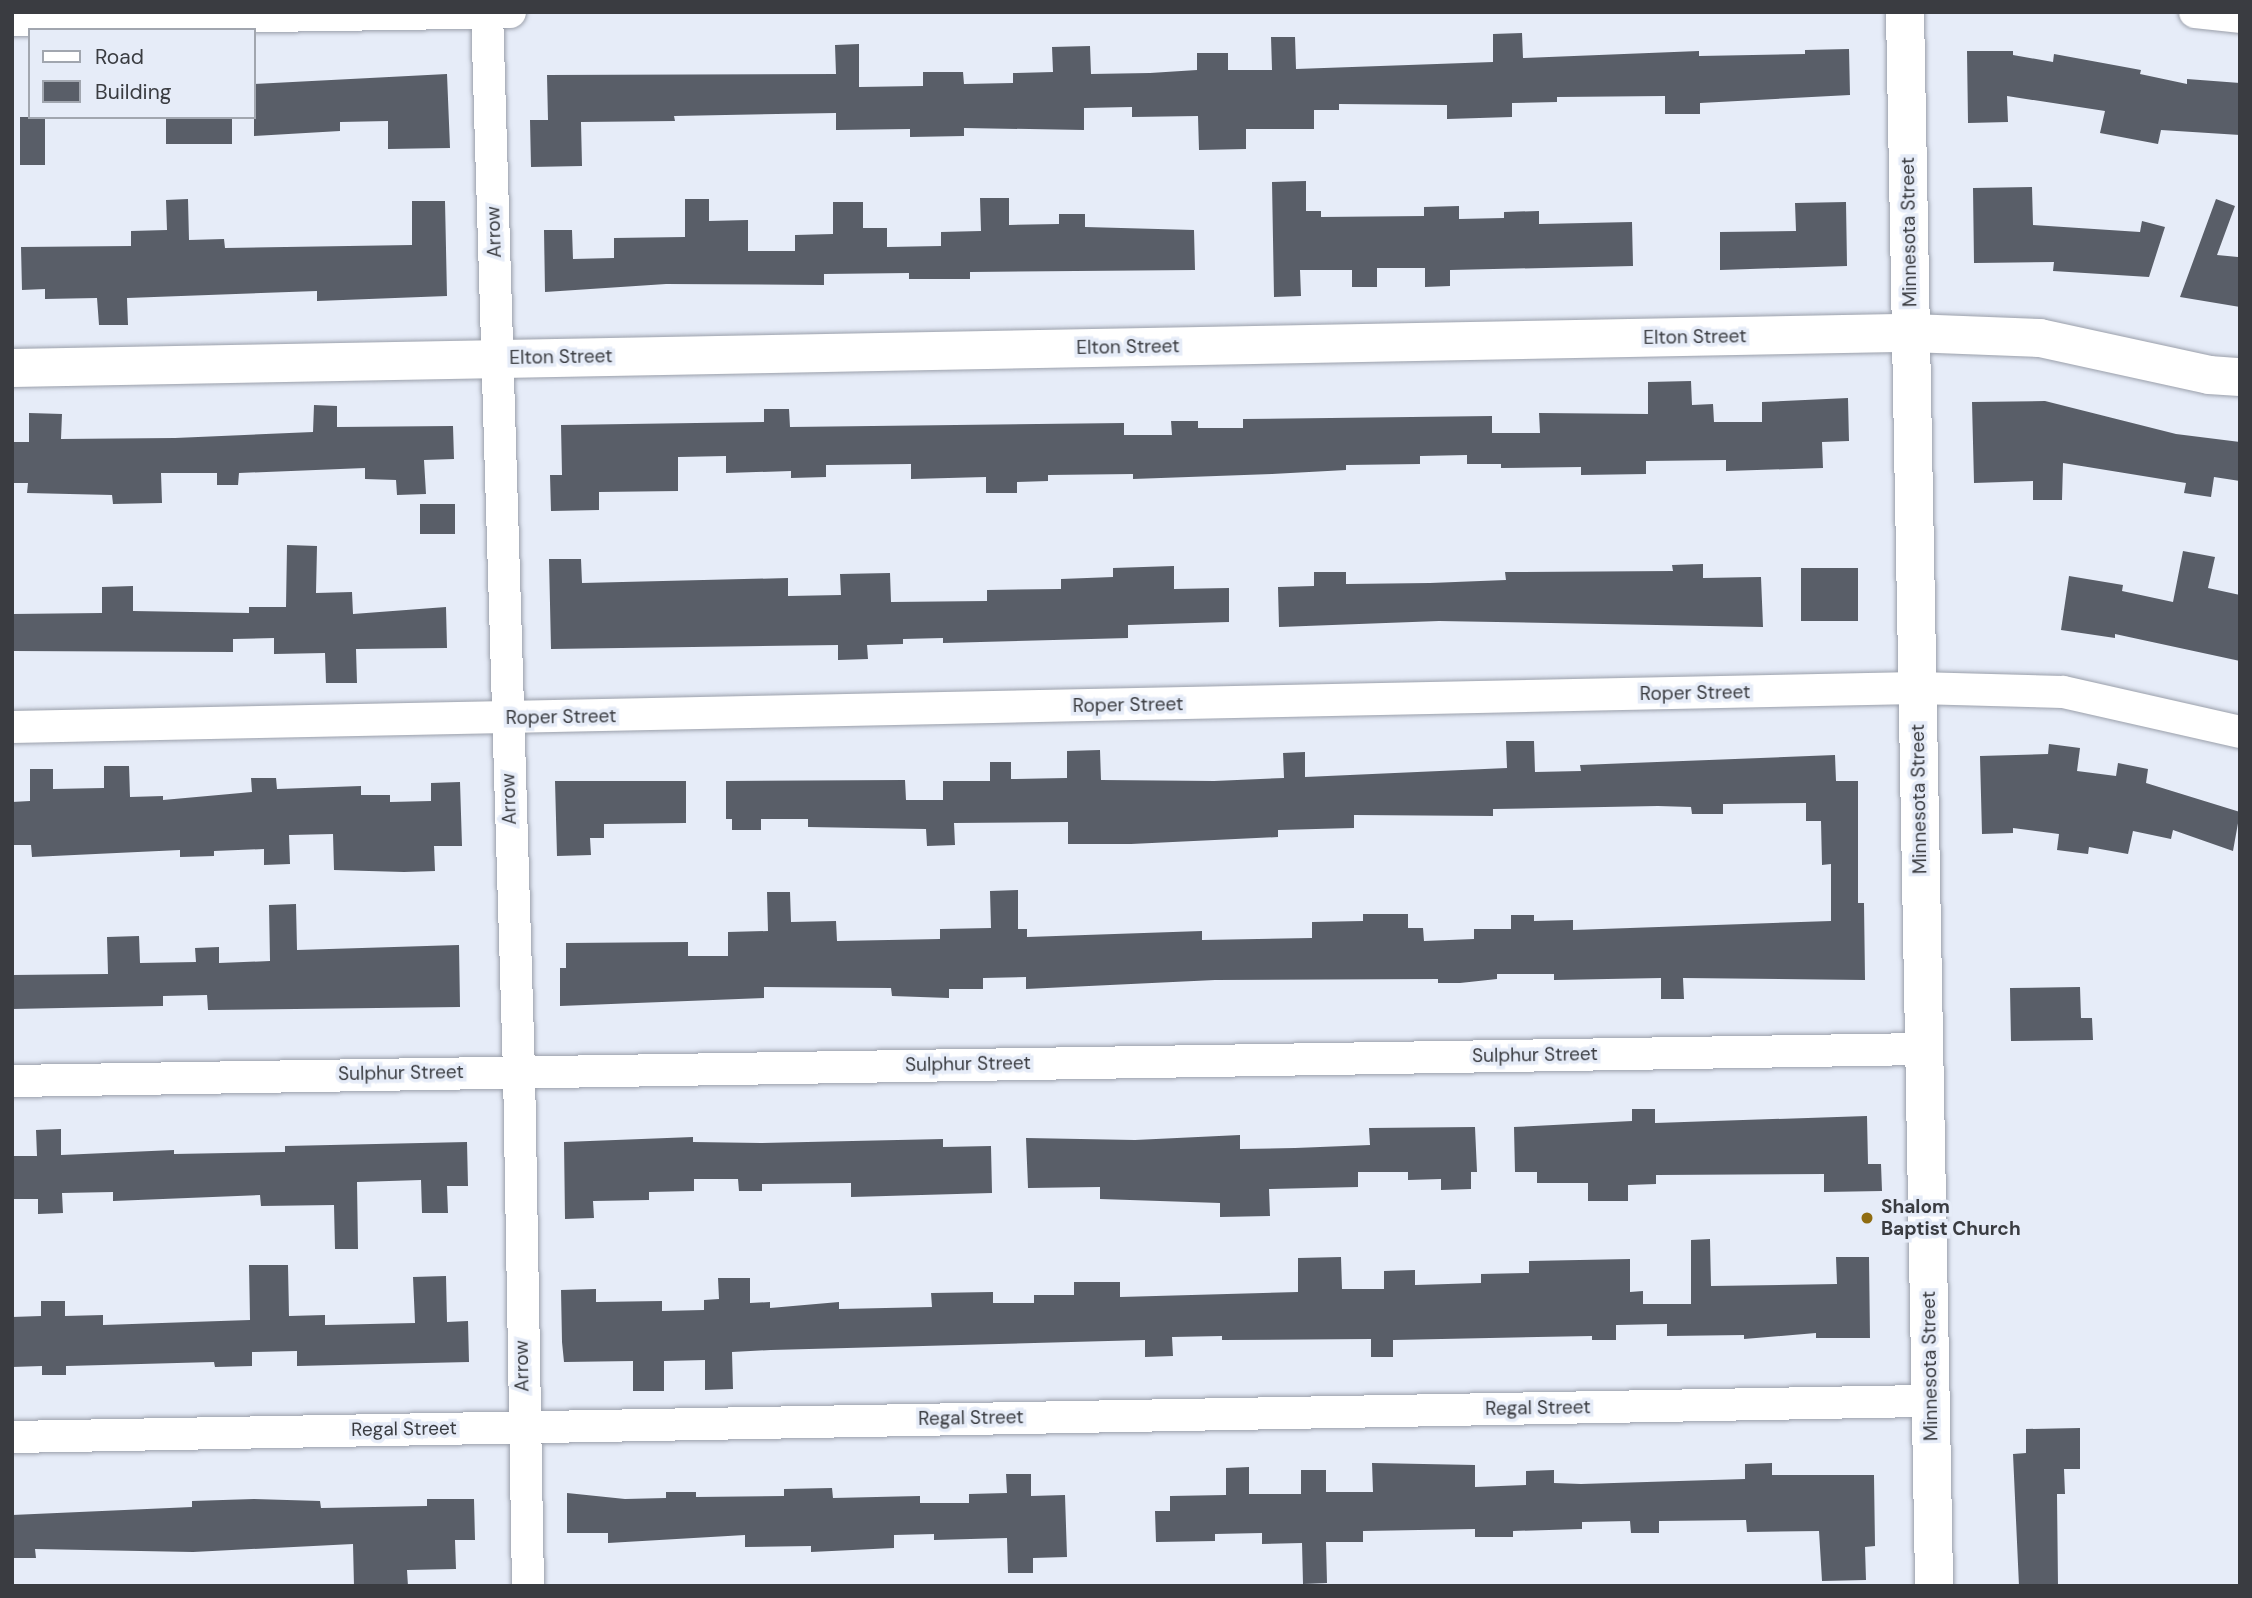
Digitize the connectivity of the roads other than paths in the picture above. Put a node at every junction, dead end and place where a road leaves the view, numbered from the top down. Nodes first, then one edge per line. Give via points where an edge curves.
1 (510, 12) edge
2 (1905, 12) edge
3 (2195, 12) edge
4 (487, 13) edge
5 (2240, 17) edge
6 (12, 20) edge
7 (1911, 333) junction
8 (499, 358) junction
9 (12, 368) edge
10 (2240, 377) edge
11 (1917, 688) junction
12 (506, 718) junction
13 (12, 727) edge
14 (2240, 732) edge
15 (1924, 1049) junction
16 (519, 1070) junction
17 (12, 1081) edge
18 (1930, 1401) junction
19 (524, 1427) junction
20 (12, 1437) edge
21 (528, 1586) edge
22 (1934, 1586) edge

1 - 4 street
2 - 7 street, Minnesota Street
3 - 5 street
4 - 6 street
4 - 8 street, Arrow
7 - 8 street, Elton Street
7 - 10 street, Elton Street via 2040,338 2209,375
7 - 11 street, Minnesota Street
8 - 9 street, Elton Street
8 - 12 street, Arrow
11 - 12 street, Roper Street
11 - 14 street, Roper Street via 2063,692
11 - 15 street, Minnesota Street
12 - 13 street, Roper Street
12 - 16 street, Arrow
15 - 16 street, Sulphur Street
15 - 18 street, Minnesota Street
16 - 17 street, Sulphur Street
16 - 19 street, Arrow
18 - 19 street, Regal Street
18 - 22 street, Minnesota Street
19 - 20 street, Regal Street
19 - 21 street, Arrow

